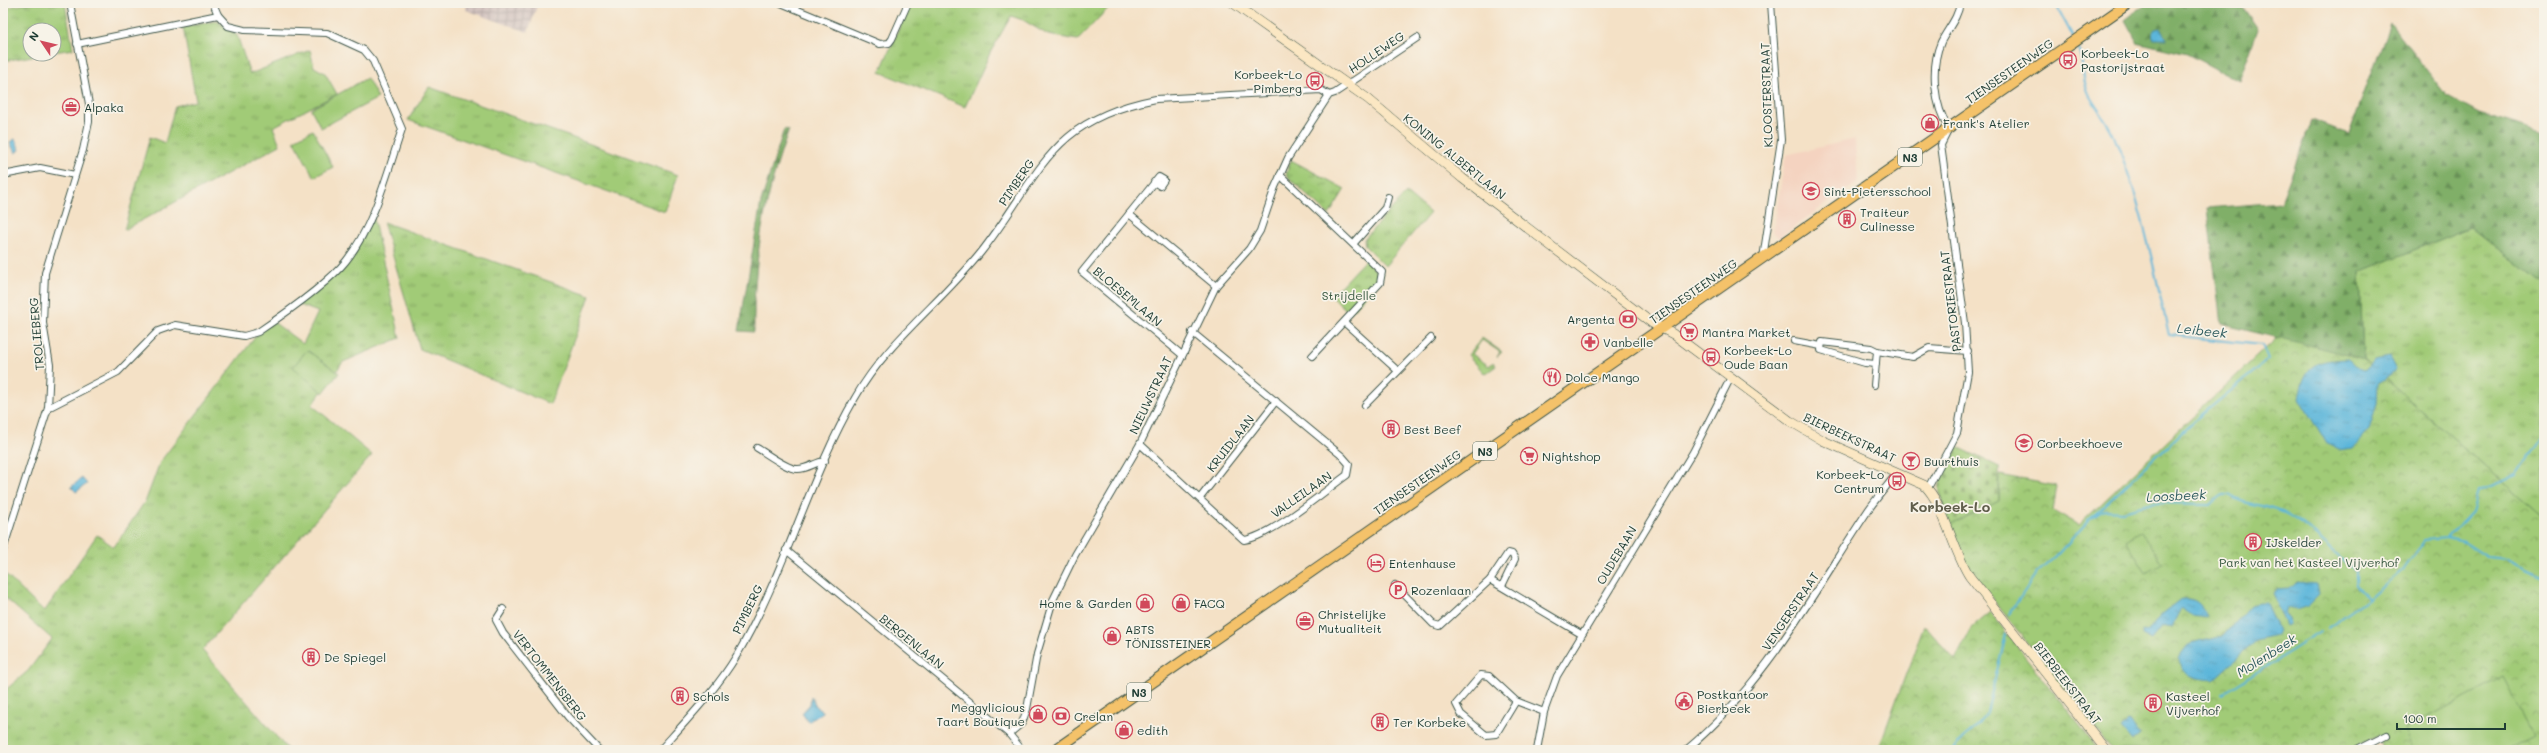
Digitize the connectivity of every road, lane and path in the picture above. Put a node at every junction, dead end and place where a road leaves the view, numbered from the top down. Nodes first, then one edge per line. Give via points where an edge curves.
1 (70, 3) edge
2 (213, 3) edge
3 (781, 3) edge
4 (908, 3) edge
5 (1233, 3) edge
6 (1771, 3) edge
7 (1960, 3) edge
8 (2129, 3) edge
9 (218, 15) junction
10 (1416, 38) dead end
11 (77, 44) junction
12 (1347, 84) junction
13 (1329, 95) junction
14 (1949, 129) junction
15 (3, 175) edge
16 (75, 175) junction
17 (1280, 175) junction
18 (1154, 182) dead end
19 (1388, 197) dead end
20 (1129, 214) junction
21 (1354, 243) junction
22 (1763, 258) junction
23 (1216, 286) junction
24 (1345, 323) junction
25 (1662, 328) junction
26 (1192, 332) junction
27 (1431, 338) dead end
28 (1794, 342) dead end
29 (1821, 346) junction
30 (1968, 350) junction
31 (1877, 352) junction
32 (1181, 354) junction
33 (1312, 356) dead end
34 (1876, 364) junction
35 (1398, 371) junction
36 (1731, 377) junction
37 (1874, 385) dead end
38 (1276, 401) junction
39 (1364, 405) dead end
40 (48, 408) junction
41 (1140, 444) junction
42 (757, 448) dead end
43 (825, 461) junction
44 (1897, 473) junction
45 (1928, 488) junction
46 (1200, 498) junction
47 (3, 550) edge
48 (786, 550) junction
49 (1490, 580) junction
50 (1395, 585) dead end
51 (1502, 586) junction
52 (503, 609) dead end
53 (1581, 634) junction
54 (1516, 701) junction
55 (1544, 712) junction
56 (1009, 734) junction
57 (2387, 735) dead end
58 (600, 750) edge
59 (660, 750) edge
60 (1022, 750) edge
61 (1056, 750) edge
62 (1537, 750) edge
63 (1686, 750) edge
64 (2106, 750) edge
65 (2357, 750) edge

1 - 11 street, TROLIEBERG
2 - 9 street
3 - 4 street via 880,44 889,43 892,39
5 - 12 street, KONING ALBERTLAAN
6 - 22 street, KLOOSTERSTRAAT via 1781,140
7 - 14 street via 1954,22 1941,43 1936,61 1938,108
8 - 14 main road, TIENSESTEENWEG / N3
9 - 11 street
9 - 40 street via 228,26 244,30 327,33 364,50 373,61 402,129 375,208 347,260 333,276 258,332 244,336 175,325 158,331 118,372
10 - 12 street, HOLLEWEG
11 - 16 street, TROLIEBERG via 89,104 89,122
12 - 13 street, NIEUWSTRAAT
12 - 25 street, KONING ALBERTLAAN via 1506,212
13 - 17 street, NIEUWSTRAAT
13 - 43 street, PIMBERG via 1321,90 1156,99 1113,110 1080,127 1045,159 993,235 959,278 878,363 855,397
14 - 22 main road, TIENSESTEENWEG / N3
14 - 30 street, PASTORIESTRAAT via 1941,145
15 - 16 street via 40,168
16 - 40 street, TROLIEBERG via 45,272 43,323 50,366
17 - 21 street
17 - 23 street, NIEUWSTRAAT via 1260,231 1249,249
18 - 20 street, BLOESEMLAAN via 1160,186 1164,180 1159,177 1154,183
19 - 21 street via 1385,208
20 - 23 street
20 - 32 street, BLOESEMLAAN via 1082,272
21 - 24 street via 1382,272 1380,283
22 - 25 main road, TIENSESTEENWEG / N3
23 - 26 street, NIEUWSTRAAT
24 - 33 street
24 - 35 street
25 - 36 street, BIERBEEKSTRAAT
25 - 61 main road, TIENSESTEENWEG / N3
26 - 32 street, NIEUWSTRAAT
26 - 38 street, VALLEILAAN
27 - 35 street
28 - 29 street
29 - 31 street via 1822,342 1871,348
29 - 34 street via 1821,350
30 - 31 street via 1929,348 1913,357
30 - 45 street, PASTORIESTRAAT via 1965,394 1956,433
31 - 34 street
32 - 41 street, NIEUWSTRAAT
34 - 37 street
35 - 39 street
36 - 44 street, BIERBEEKSTRAAT via 1790,422 1824,441
36 - 53 street, OUDEBAAN via 1693,452
38 - 46 street, KRUIDLAAN
38 - 46 street, VALLEILAAN via 1342,456 1349,464 1346,475 1272,528 1248,540 1244,540
40 - 47 street, TROLIEBERG
41 - 46 street, VALLEILAAN
41 - 56 street, NIEUWSTRAAT via 1075,555 1053,600 1038,654 1027,709 1022,724
42 - 43 street via 799,470 814,462
43 - 48 street, PIMBERG
44 - 45 street, BIERBEEKSTRAAT
44 - 63 street, VENGERSTRAAT via 1869,510 1759,676 1713,726
45 - 64 street, BIERBEEKSTRAAT via 1966,571
48 - 56 street, BERGENLAAN
48 - 59 street, PIMBERG via 736,655 706,698
49 - 50 street via 1440,626 1433,624
49 - 51 street
49 - 51 street via 1503,557 1508,553 1512,554 1515,559 1514,565
51 - 53 street
52 - 58 street, VERTOMMENSBERG via 496,620 503,633 568,717
53 - 55 street, OUDEBAAN via 1557,676
54 - 54 street via 1489,676 1481,675 1456,704 1461,714 1486,735 1496,734
54 - 55 street
55 - 62 street, OUDEBAAN
56 - 60 street, BERGENLAAN
57 - 65 street

